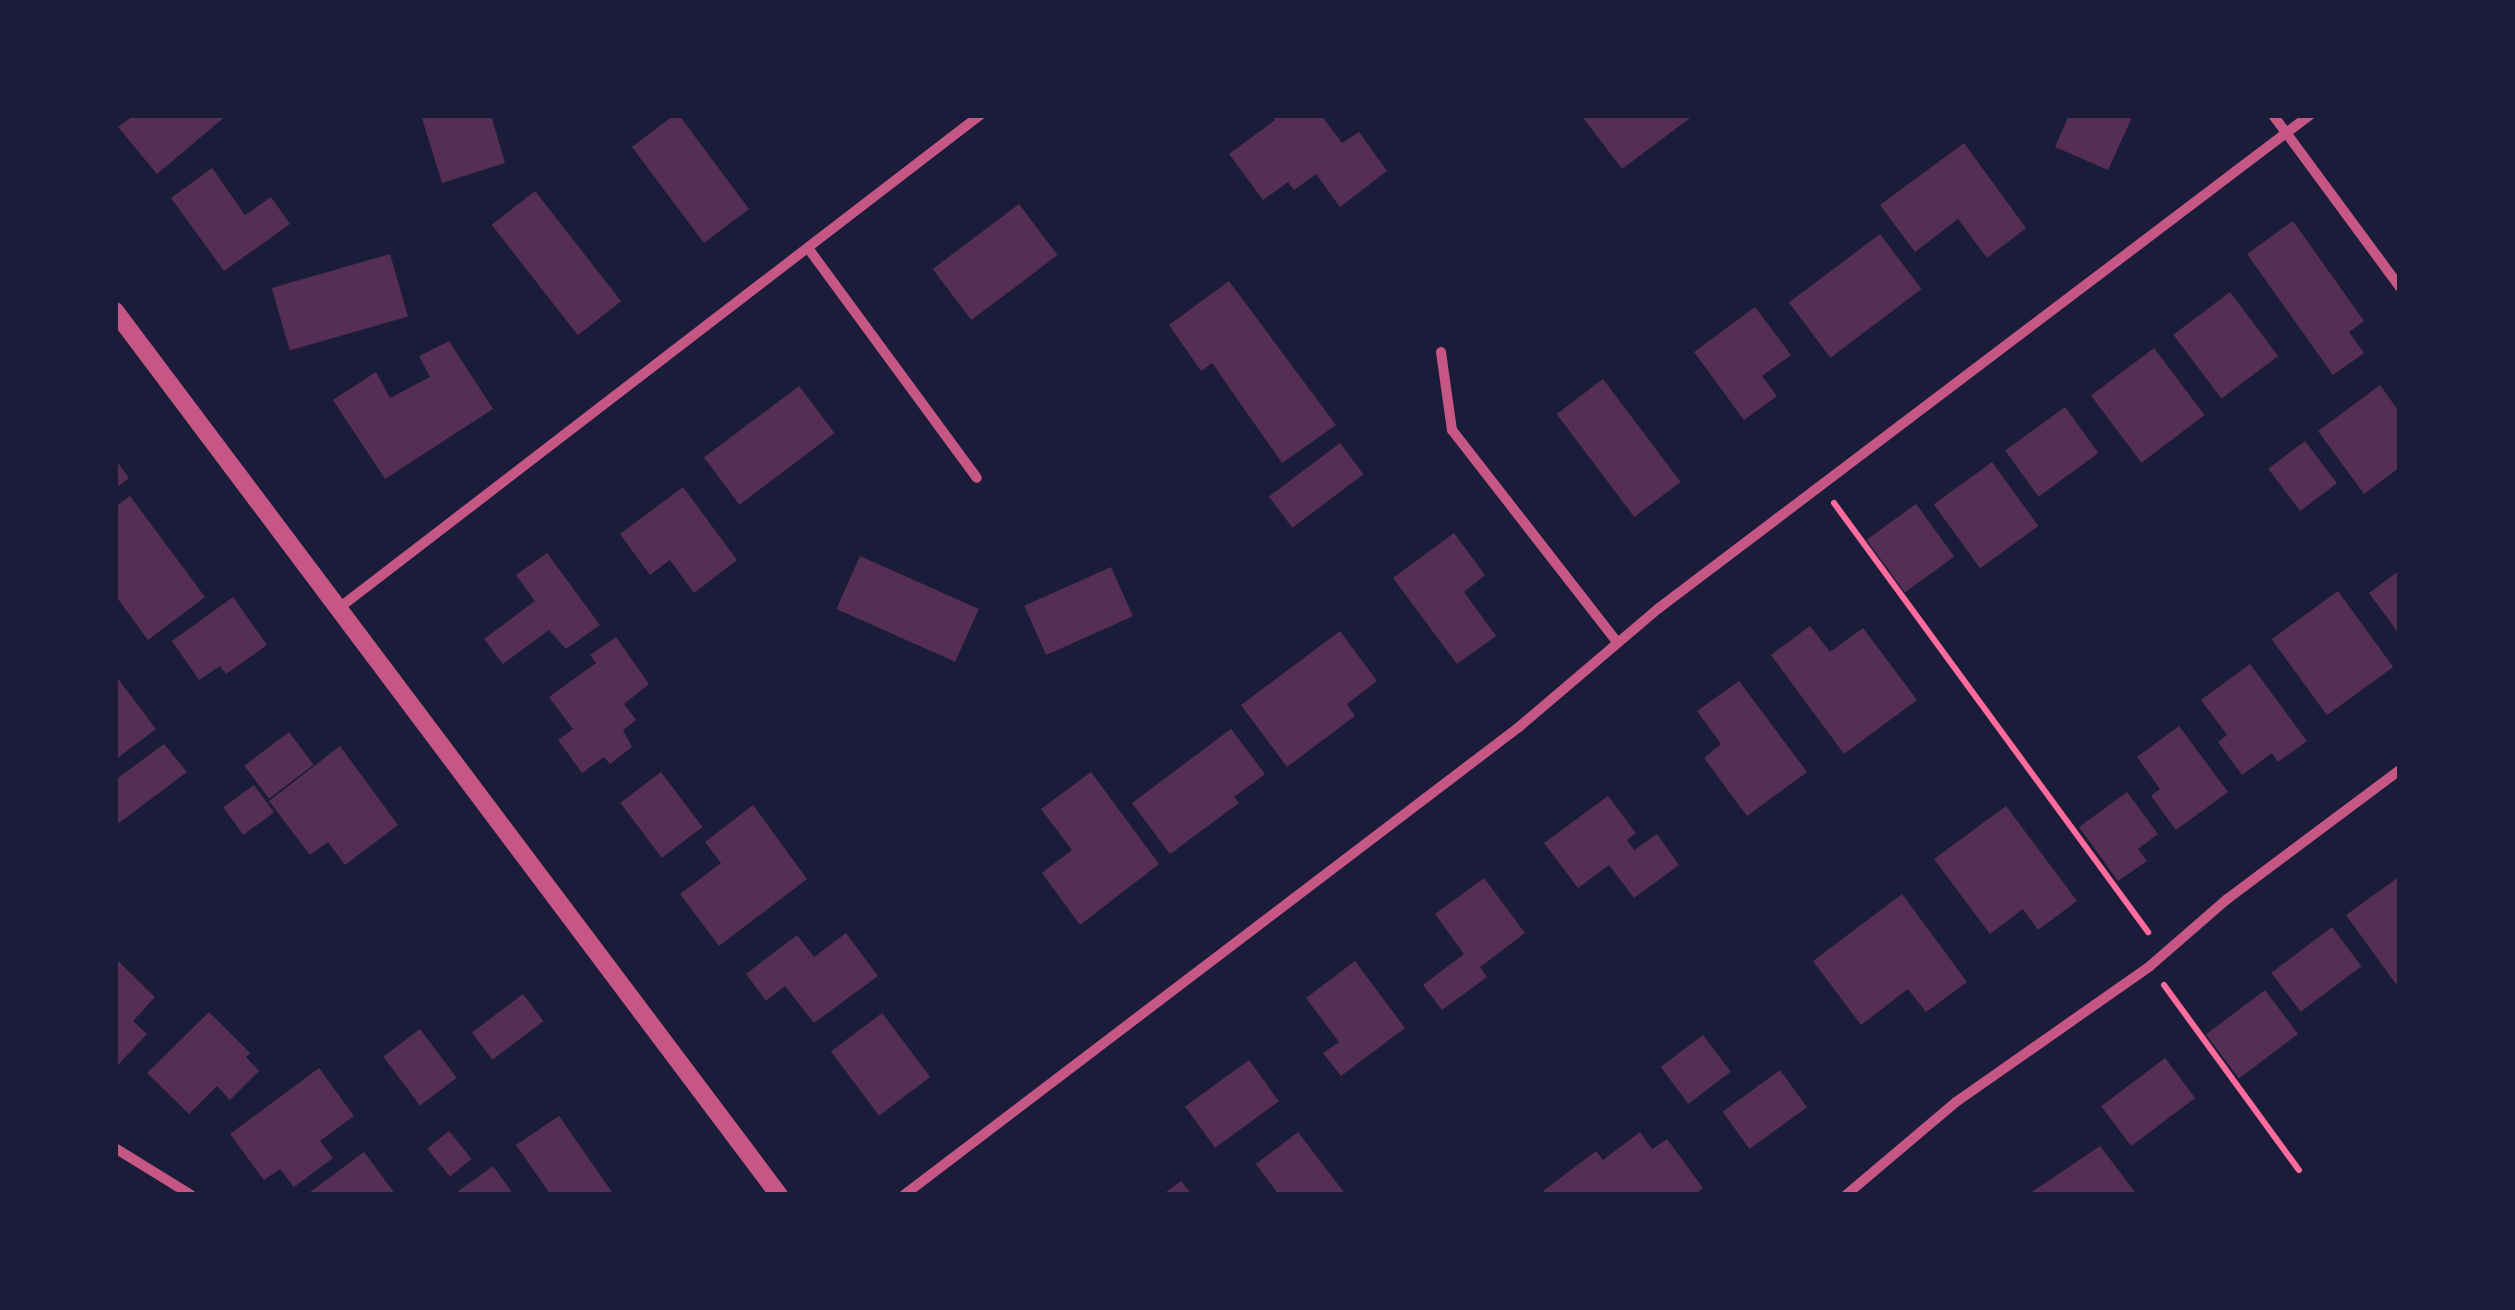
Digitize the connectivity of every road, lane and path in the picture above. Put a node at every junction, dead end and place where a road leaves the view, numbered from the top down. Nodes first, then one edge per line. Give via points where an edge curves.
1 (980, 115) edge
2 (2274, 115) edge
3 (2310, 115) edge
4 (2286, 133) junction
5 (808, 248) junction
6 (2400, 287) edge
7 (115, 311) edge
8 (1441, 352) dead end
9 (977, 478) dead end
10 (1820, 485) junction
11 (340, 608) junction
12 (1617, 642) junction
13 (2400, 770) edge
14 (2150, 966) junction
15 (115, 1148) edge
16 (2298, 1170) dead end
17 (191, 1195) edge
18 (779, 1195) edge
19 (904, 1195) edge
20 (1846, 1195) edge

1 - 5 street
2 - 4 street
3 - 4 street
4 - 6 street
4 - 10 street
5 - 9 street
5 - 11 street
7 - 11 street
8 - 12 street via 1452,430
10 - 12 street
10 - 14 path via 2148,931
11 - 18 street
12 - 19 street via 1519,727
13 - 14 street via 2226,900
14 - 16 path
14 - 20 street via 1956,1102
15 - 17 street

